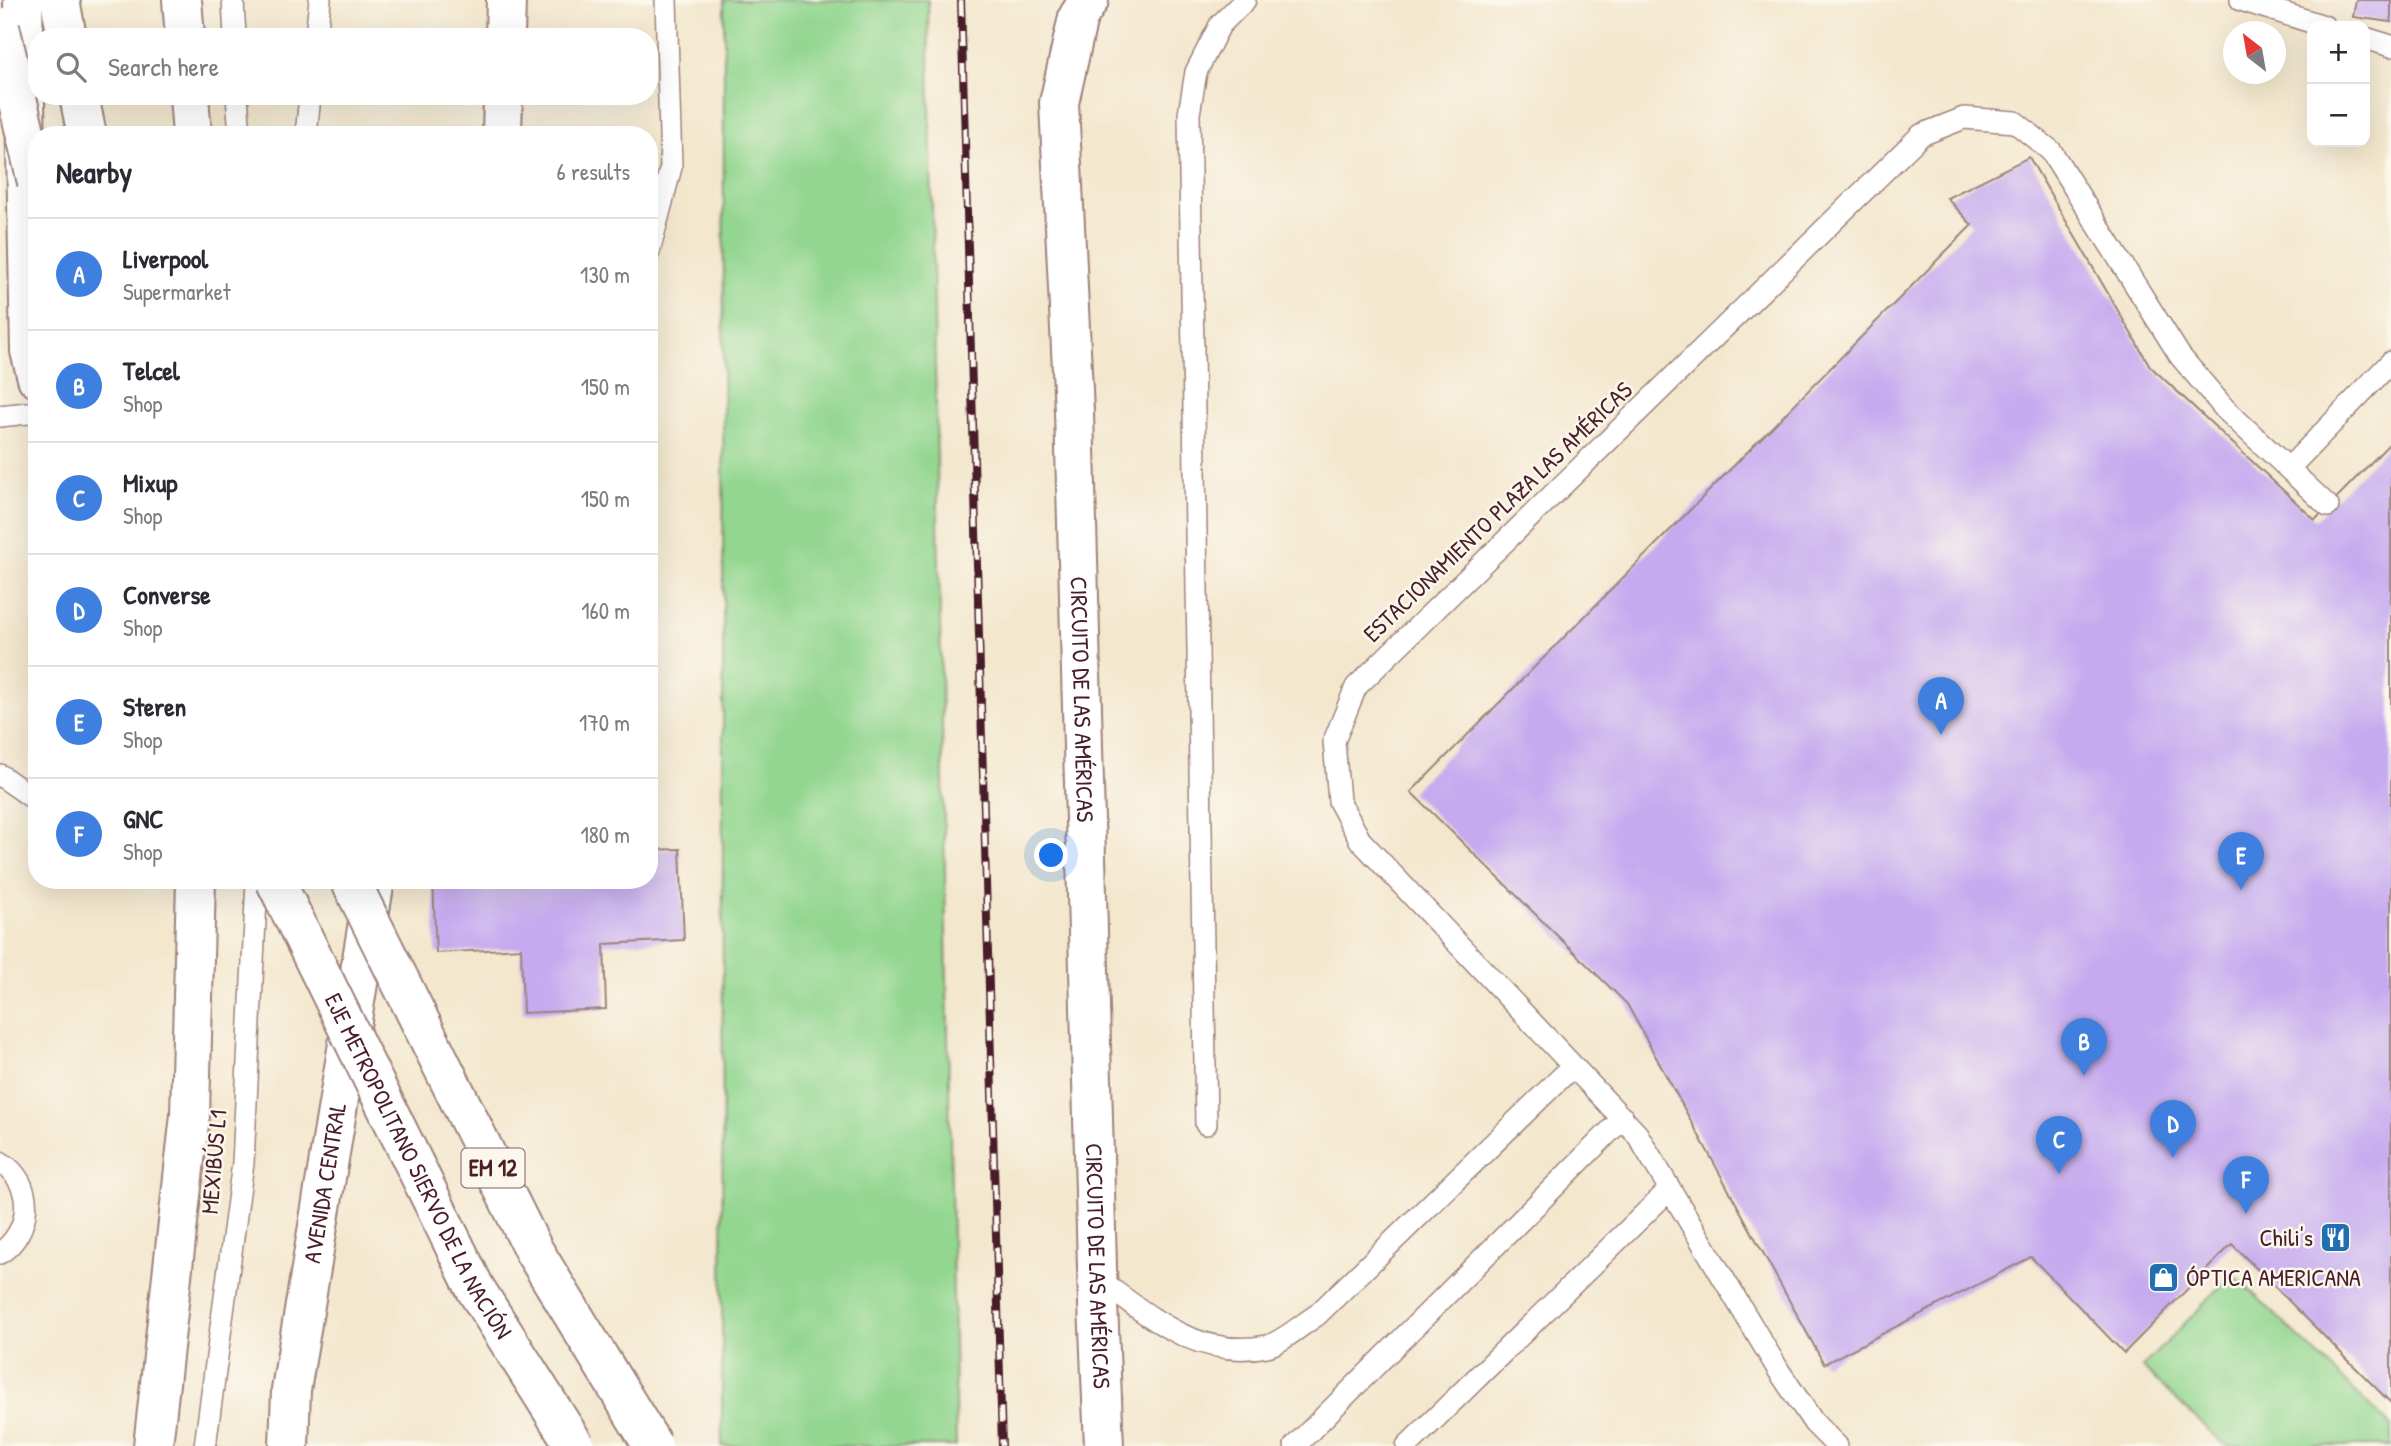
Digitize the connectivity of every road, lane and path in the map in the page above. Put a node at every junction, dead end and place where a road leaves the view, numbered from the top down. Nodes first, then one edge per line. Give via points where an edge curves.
1 (23, 0) edge
2 (60, 0) edge
3 (182, 0) edge
4 (233, 0) edge
5 (320, 0) edge
6 (506, 0) edge
7 (666, 0) edge
8 (1089, 0) edge
9 (1245, 0) edge
10 (2241, 0) edge
11 (2308, 21) edge
12 (0, 27) edge
13 (65, 28) edge
14 (184, 28) edge
15 (234, 28) edge
16 (317, 28) edge
17 (505, 28) edge
18 (2370, 40) edge
19 (2391, 46) edge
20 (81, 105) edge
21 (190, 105) edge
22 (238, 105) edge
23 (309, 105) edge
24 (503, 105) edge
25 (85, 126) edge
26 (191, 126) edge
27 (239, 126) edge
28 (307, 126) edge
29 (502, 126) edge
30 (28, 144) edge
31 (658, 218) edge
32 (28, 251) edge
33 (2391, 362) edge
34 (28, 413) edge
35 (0, 416) edge
36 (2289, 468) junction
37 (2328, 506) dead end
38 (0, 775) edge
39 (28, 795) edge
40 (195, 889) edge
41 (257, 889) edge
42 (279, 889) edge
43 (354, 889) edge
44 (374, 889) edge
45 (1573, 1066) junction
46 (1623, 1118) junction
47 (1206, 1124) dead end
48 (0, 1162) edge
49 (1670, 1189) junction
50 (0, 1253) edge
51 (1097, 1279) junction
52 (153, 1446) edge
53 (205, 1446) edge
54 (289, 1446) edge
55 (575, 1446) edge
56 (653, 1446) edge
57 (1104, 1446) edge
58 (1295, 1446) edge
59 (1406, 1446) edge
60 (1837, 1446) edge

1 - 32 main road
2 - 13 main road
3 - 14 main road
4 - 15 lane
5 - 16 lane
6 - 17 main road
7 - 31 lane via 671,167
8 - 51 main road, CIRCUITO DE LAS AMÉRICAS via 1078,17 1059,103 1074,411
9 - 47 lane via 1220,25 1196,72 1189,114
10 - 11 lane
12 - 30 main road, bridge
18 - 19 lane
20 - 25 main road
21 - 26 main road
22 - 27 lane
23 - 28 lane
24 - 29 main road
33 - 36 lane
34 - 35 lane
36 - 37 lane, ESTACIONAMIENTO PLAZA LAS AMÉRICAS
36 - 45 lane, ESTACIONAMIENTO PLAZA LAS AMÉRICAS via 2225,409 2180,356 2051,151 2015,122 1964,118 1921,135 1356,687 1334,741 1339,802 1360,840
38 - 39 lane
40 - 52 main road via 190,1115
41 - 53 lane, MEXIBÚS L1 via 243,1163
42 - 55 main road, EJE METROPOLITANO SIERVO DE LA NACIÓN / EM 12, bridge via 475,1288
43 - 56 main road, EM 12, bridge via 534,1251
44 - 54 main road, AVENIDA CENTRAL via 290,1390
45 - 46 lane, ESTACIONAMIENTO PLAZA LAS AMÉRICAS
45 - 51 lane via 1317,1315 1269,1346 1220,1348 1170,1331
46 - 49 lane, ESTACIONAMIENTO PLAZA LAS AMÉRICAS
46 - 58 lane
48 - 50 lane via 19,1180 26,1197 26,1215 21,1232
49 - 59 lane
49 - 60 lane, ESTACIONAMIENTO PLAZA LAS AMÉRICAS via 1779,1371 1814,1423
51 - 57 main road, CIRCUITO DE LAS AMÉRICAS

